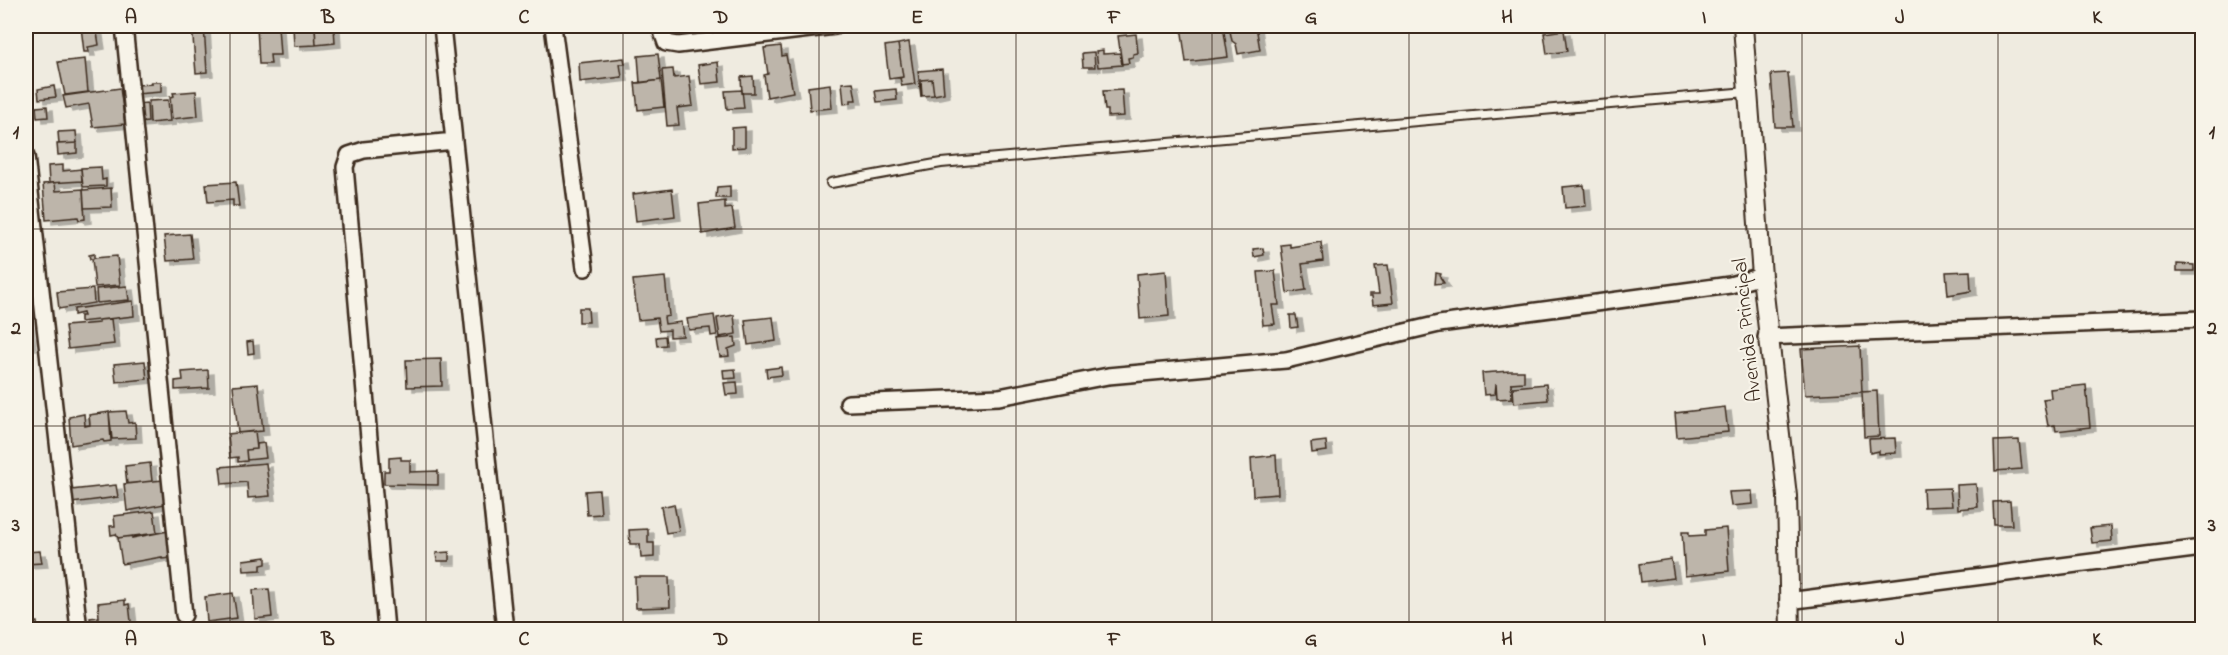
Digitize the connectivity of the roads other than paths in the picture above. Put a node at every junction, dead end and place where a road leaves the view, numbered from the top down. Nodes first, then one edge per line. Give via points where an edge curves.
1 (124, 26) edge
2 (442, 26) edge
3 (553, 26) edge
4 (660, 26) edge
5 (836, 26) edge
6 (1743, 26) edge
7 (1747, 92) junction
8 (454, 141) junction
9 (26, 156) edge
10 (831, 183) dead end
11 (27, 191) edge
12 (585, 268) dead end
13 (1762, 276) junction
14 (2202, 319) edge
15 (1767, 337) junction
16 (848, 403) dead end
17 (2202, 548) edge
18 (1788, 601) junction
19 (184, 615) dead end
20 (79, 630) edge
21 (386, 630) edge
22 (505, 630) edge
23 (1790, 630) edge

1 - 19 street
2 - 8 street
3 - 12 street
4 - 5 street via 666,43 678,45
6 - 7 street, Avenida Principal
7 - 10 lane via 940,163
7 - 13 street, Avenida Principal
8 - 21 street via 364,150 349,155 345,167
8 - 22 street
9 - 11 street
11 - 20 street
13 - 15 street, Avenida Principal
13 - 16 street via 1730,285 1439,324 1286,360 1108,376 999,397
14 - 15 street
15 - 18 street, Avenida Principal via 1787,496
17 - 18 street
18 - 23 street, Avenida Principal

